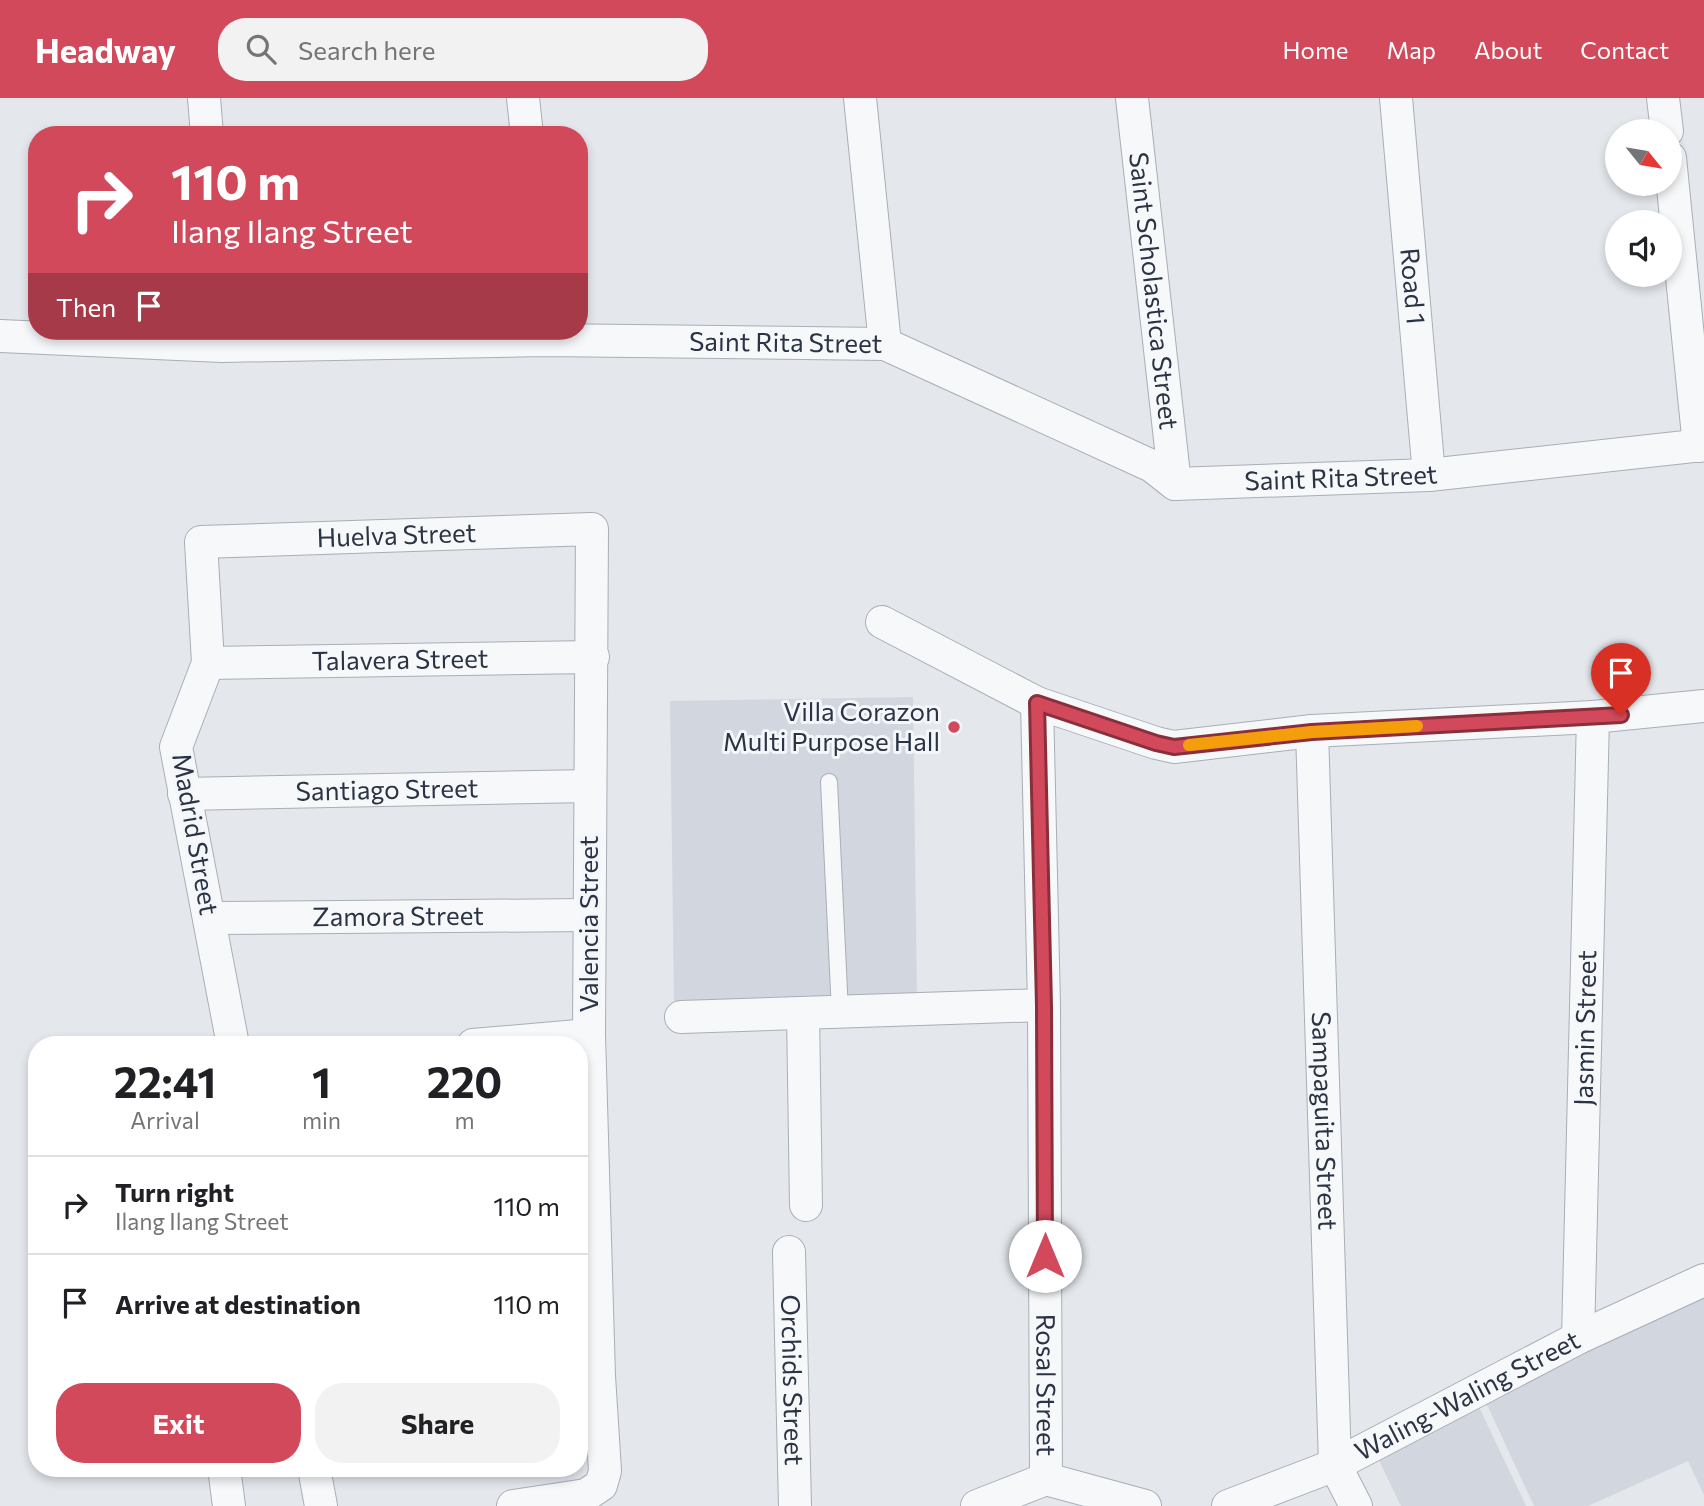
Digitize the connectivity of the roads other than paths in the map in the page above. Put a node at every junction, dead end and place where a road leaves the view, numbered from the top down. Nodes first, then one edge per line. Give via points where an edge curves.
1 (204, 98) edge
2 (523, 98) edge
3 (860, 98) edge
4 (1132, 98) edge
5 (1395, 98) edge
6 (1663, 98) edge
7 (1666, 119) edge
8 (206, 126) edge
9 (526, 126) edge
10 (1674, 196) edge
11 (0, 336) edge
12 (28, 336) edge
13 (588, 336) edge
14 (885, 344) junction
15 (1701, 445) edge
16 (1429, 475) junction
17 (1175, 484) junction
18 (592, 530) joint
19 (201, 542) joint
20 (882, 622) dead end
21 (593, 657) junction
22 (208, 663) junction
23 (1037, 703) junction
24 (1704, 706) edge
25 (1593, 718) junction
26 (1312, 732) junction
27 (830, 782) dead end
28 (589, 786) junction
29 (184, 794) junction
30 (589, 915) junction
31 (209, 918) junction
32 (1044, 1006) junction
33 (840, 1012) junction
34 (803, 1013) junction
35 (681, 1017) dead end
36 (589, 1035) junction
37 (231, 1036) edge
38 (577, 1036) edge
39 (806, 1205) dead end
40 (789, 1252) dead end
41 (1704, 1280) edge
42 (1578, 1338) junction
43 (589, 1377) edge
44 (1335, 1465) junction
45 (226, 1477) edge
46 (316, 1477) edge
47 (1046, 1479) junction
48 (229, 1506) edge
49 (321, 1506) edge
50 (513, 1506) edge
51 (795, 1506) edge
52 (977, 1506) edge
53 (1145, 1506) edge
54 (1227, 1506) edge
55 (1356, 1506) edge

1 - 8 street
2 - 9 street
3 - 14 street
4 - 17 street, Saint Scholastica Street
5 - 16 street, Road 1
6 - 7 street
10 - 15 street
11 - 12 street, Saint Rita Street
13 - 14 street, Saint Rita Street
14 - 17 street, Saint Rita Street via 1152,467
15 - 16 street, Saint Rita Street
16 - 17 street, Saint Rita Street
18 - 19 street, Huelva Street
18 - 21 street, Valencia Street
19 - 22 street, Madrid Street
20 - 23 street
21 - 22 street, Talavera Street
21 - 28 street, Valencia Street
22 - 29 street, Madrid Street via 176,747
23 - 26 street via 1174,747
23 - 32 street, Rosal Street
24 - 25 street
25 - 26 street
25 - 42 street, Jasmin Street
26 - 44 street, Sampaguita Street
27 - 33 lane
28 - 29 street, Santiago Street
28 - 30 street, Valencia Street
29 - 31 street, Madrid Street
30 - 31 street, Zamora Street
30 - 36 street, Valencia Street
31 - 37 street, Madrid Street
32 - 33 street
32 - 47 street, Rosal Street
33 - 34 street
34 - 35 street
34 - 39 street
36 - 38 street
36 - 43 street, Valencia Street
40 - 51 street, Orchids Street
41 - 42 street, Waling-Waling Street
42 - 44 street, Waling-Waling Street
43 - 50 street, Valencia Street via 605,1471 601,1485 586,1495
44 - 54 street, Waling-Waling Street
44 - 55 street, Sampaguita Street
45 - 48 street
46 - 49 street
47 - 52 street
47 - 53 street

